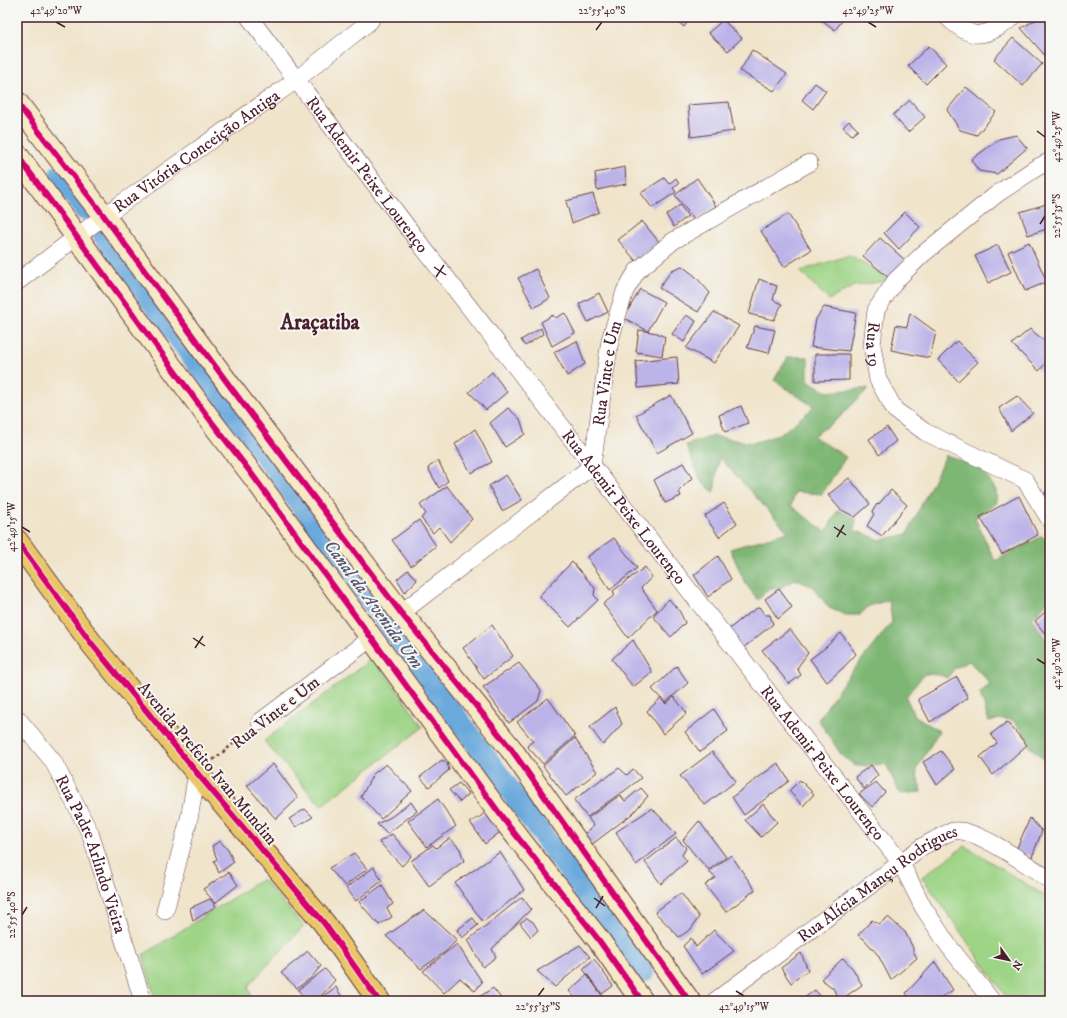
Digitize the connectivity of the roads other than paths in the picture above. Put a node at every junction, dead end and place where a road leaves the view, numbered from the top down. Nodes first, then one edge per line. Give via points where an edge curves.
1 (249, 17) edge
2 (372, 17) edge
3 (947, 17) edge
4 (1014, 17) edge
5 (296, 80) junction
6 (17, 103) edge
7 (17, 155) edge
8 (1050, 161) edge
9 (809, 164) dead end
10 (90, 226) junction
11 (17, 282) edge
12 (592, 466) junction
13 (1050, 520) edge
14 (17, 541) edge
15 (401, 613) junction
16 (371, 638) junction
17 (17, 718) edge
18 (260, 722) road end
19 (197, 773) junction
20 (901, 863) junction
21 (1050, 880) edge
22 (166, 911) dead end
23 (143, 1001) edge
24 (379, 1001) edge
25 (642, 1001) edge
26 (689, 1001) edge
27 (715, 1001) edge
28 (992, 1001) edge

1 - 5 street, Rua Ademir Peixe Lourenço
2 - 5 street, Rua Vitória Conceição Antiga
3 - 4 street via 970,33 979,35 1003,25
5 - 10 street, Rua Vitória Conceição Antiga
5 - 12 street, Rua Ademir Peixe Lourenço
6 - 10 street
7 - 10 street
8 - 13 street, Rua 19 via 997,194 923,254 896,280 876,310 872,345 878,380 895,410 925,432 1025,480
9 - 12 street, Rua Vinte e Um via 673,241 637,272 625,291 610,340
10 - 11 street, Rua Vitória Conceição Antiga
10 - 15 street via 232,389
10 - 16 street via 206,415
12 - 15 street
12 - 20 street, Rua Ademir Peixe Lourenço
14 - 19 main road, Avenida Prefeito Ivan Mundim via 92,644
15 - 26 street via 511,749
16 - 18 street, Rua Vinte e Um
16 - 25 street via 508,825 598,939
17 - 23 street, Rua Padre Arlindo Vieira via 53,761 90,833
19 - 22 street via 189,819
19 - 24 main road, Avenida Prefeito Ivan Mundim via 324,922
20 - 21 street, Rua Alícia Mançu Rodrigues via 923,846 954,831 985,839
20 - 27 street, Rua Alícia Mançu Rodrigues
20 - 28 street, Rua Ademir Peixe Lourenço via 923,907 948,945

